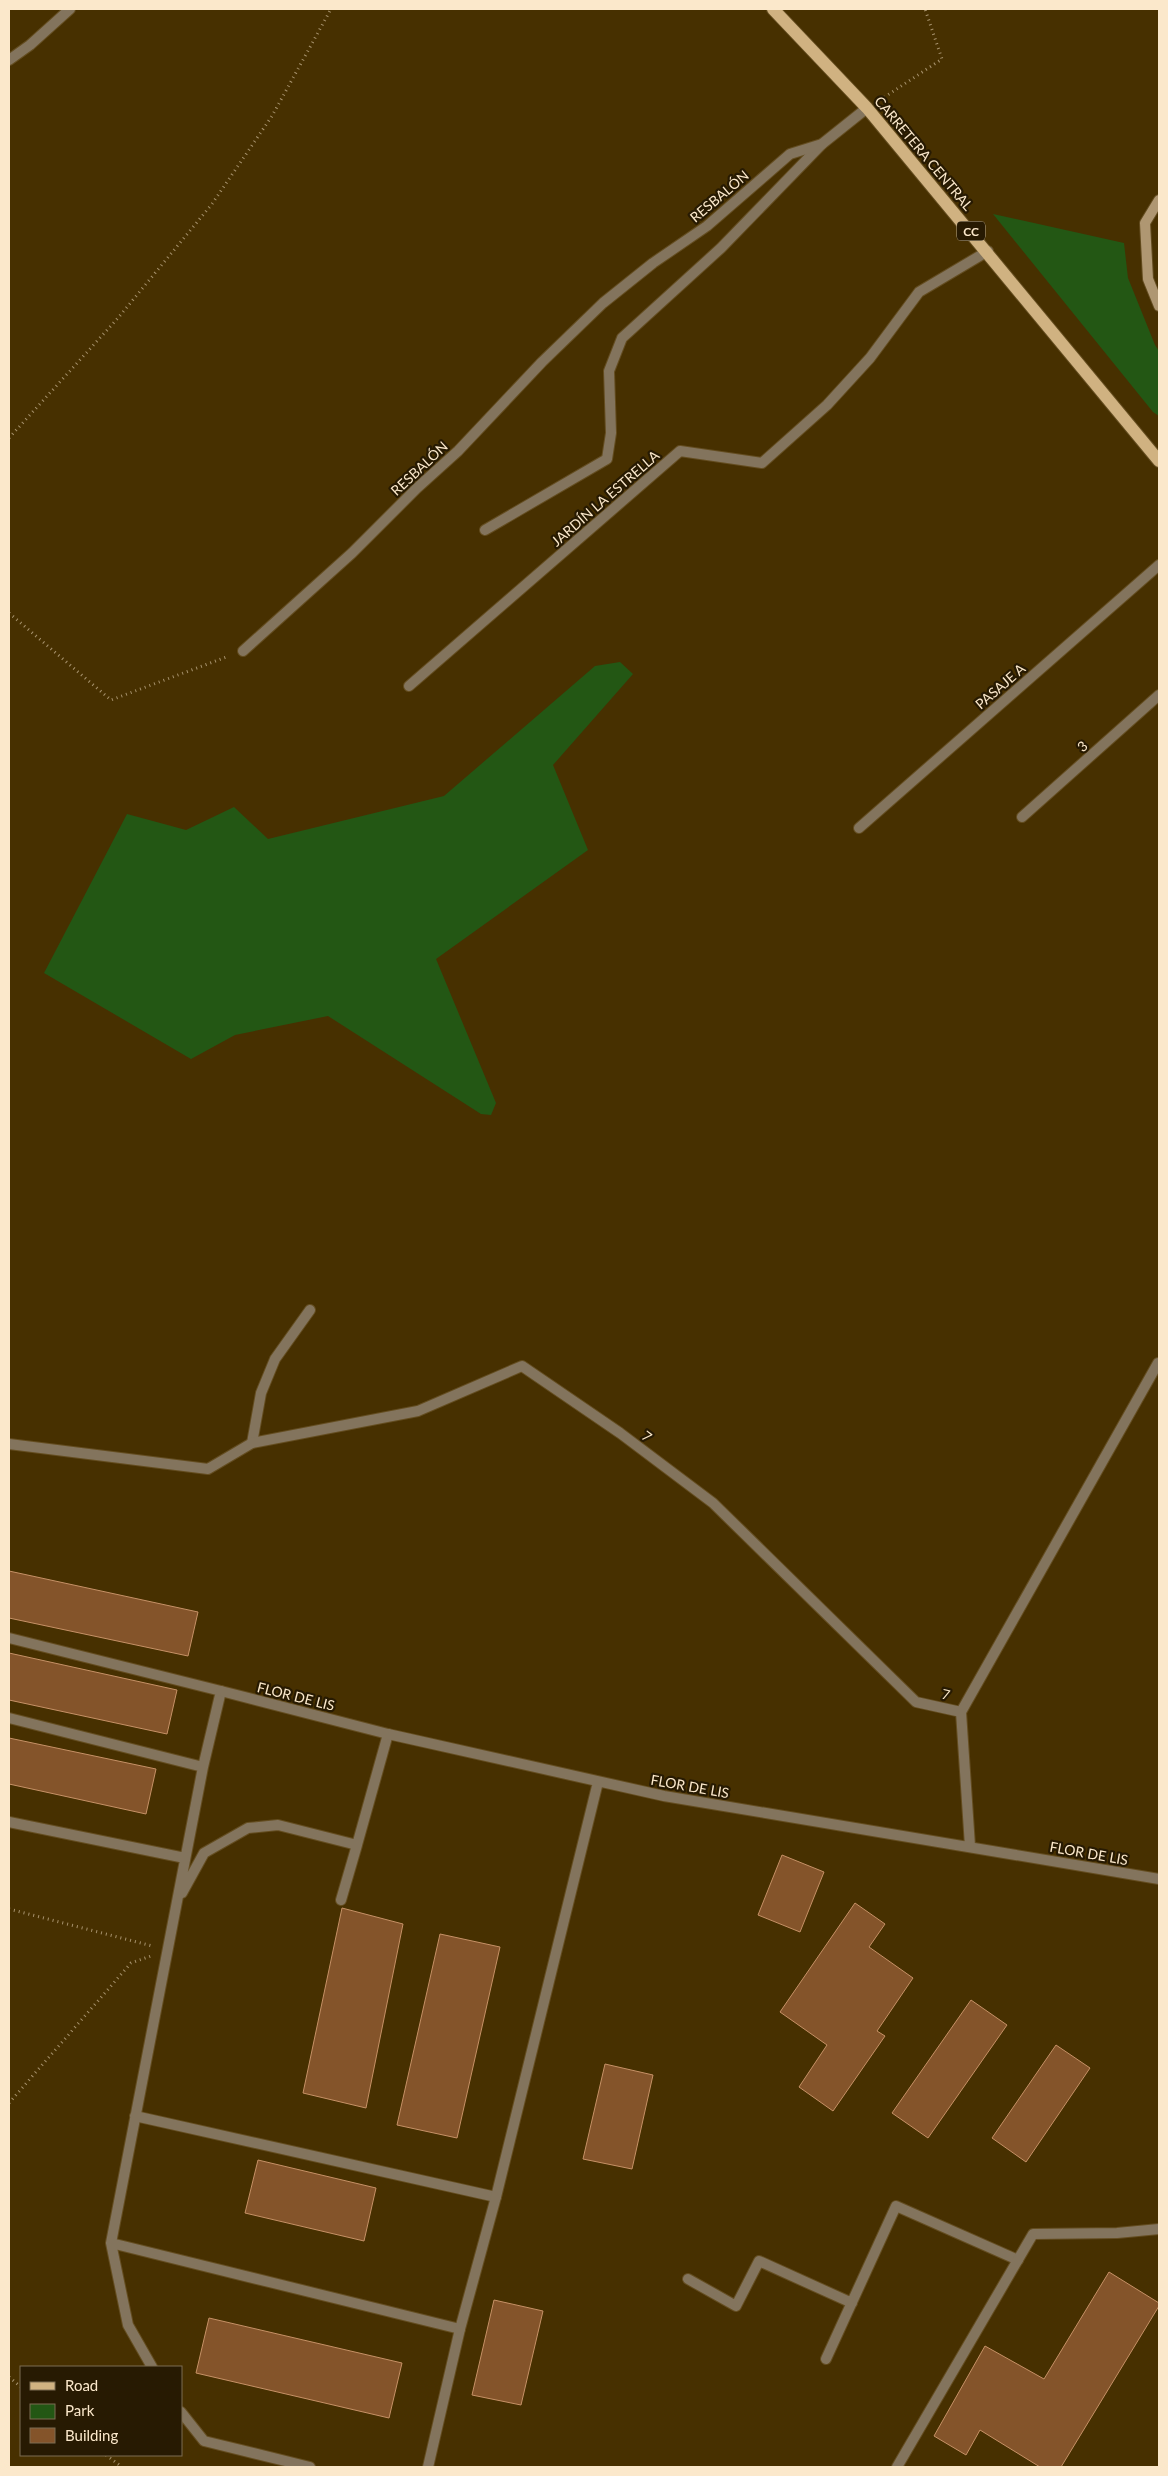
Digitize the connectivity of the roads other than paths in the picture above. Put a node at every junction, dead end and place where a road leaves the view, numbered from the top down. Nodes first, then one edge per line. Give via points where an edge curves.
1 (70, 9) edge
2 (773, 9) edge
3 (9, 60) edge
4 (867, 108) junction
5 (822, 144) junction
6 (1159, 200) edge
7 (988, 251) junction
8 (1159, 306) edge
9 (1159, 462) edge
10 (485, 530) dead end
11 (1159, 565) edge
12 (243, 651) road end
13 (409, 686) dead end
14 (1159, 695) edge
15 (1022, 817) dead end
16 (859, 828) dead end
17 (310, 1310) dead end
18 (1159, 1364) edge
19 (252, 1443) junction
20 (9, 1444) edge
21 (9, 1638) edge
22 (221, 1691) junction
23 (961, 1712) junction
24 (9, 1718) edge
25 (388, 1734) junction
26 (203, 1767) junction
27 (598, 1782) junction
28 (9, 1822) edge
29 (357, 1845) junction
30 (970, 1846) junction
31 (185, 1858) junction
32 (1159, 1879) edge
33 (341, 1900) dead end
34 (176, 1903) junction
35 (136, 2116) junction
36 (496, 2197) junction
37 (1159, 2229) edge
38 (111, 2243) junction
39 (1018, 2260) junction
40 (688, 2278) dead end
41 (852, 2303) junction
42 (460, 2329) junction
43 (826, 2359) dead end
44 (151, 2366) edge
45 (182, 2413) edge
46 (310, 2467) edge
47 (428, 2467) edge
48 (897, 2467) edge

1 - 3 street
2 - 4 main road, CARRETERA CENTRAL / CC
4 - 5 street
4 - 7 main road, CARRETERA CENTRAL / CC
5 - 10 street via 721,248 622,338 609,371 611,433 607,459
5 - 12 street, RESBALÓN via 790,154 707,226 603,303 458,451
6 - 8 main road via 1144,223 1148,280
7 - 9 main road, CARRETERA CENTRAL / CC
7 - 13 street, JARDÍN LA ESTRELLA via 919,292 846,385 762,462 680,451
11 - 16 street, PASAJE A
14 - 15 street, 3
17 - 19 street via 275,1359 264,1384
18 - 23 street, 7
19 - 20 street via 208,1469
19 - 23 street, 7 via 418,1411 522,1366 620,1433 713,1504 916,1702
21 - 22 street, FLOR DE LIS
22 - 25 street, FLOR DE LIS
22 - 26 street
23 - 30 street, 7
24 - 26 street
25 - 27 street, FLOR DE LIS
25 - 29 street
26 - 31 street
27 - 30 street, FLOR DE LIS via 664,1796
27 - 36 street
28 - 31 street
29 - 33 street
29 - 34 street via 278,1825 248,1828 204,1853
30 - 32 street, FLOR DE LIS
31 - 34 street
34 - 35 street
35 - 36 street
35 - 38 street
36 - 42 street
37 - 39 street via 1033,2234
38 - 42 street
38 - 44 street via 128,2324
39 - 41 street via 896,2206
39 - 48 street
40 - 41 street via 736,2306 759,2261
41 - 43 street
42 - 47 street
45 - 46 street via 204,2441

